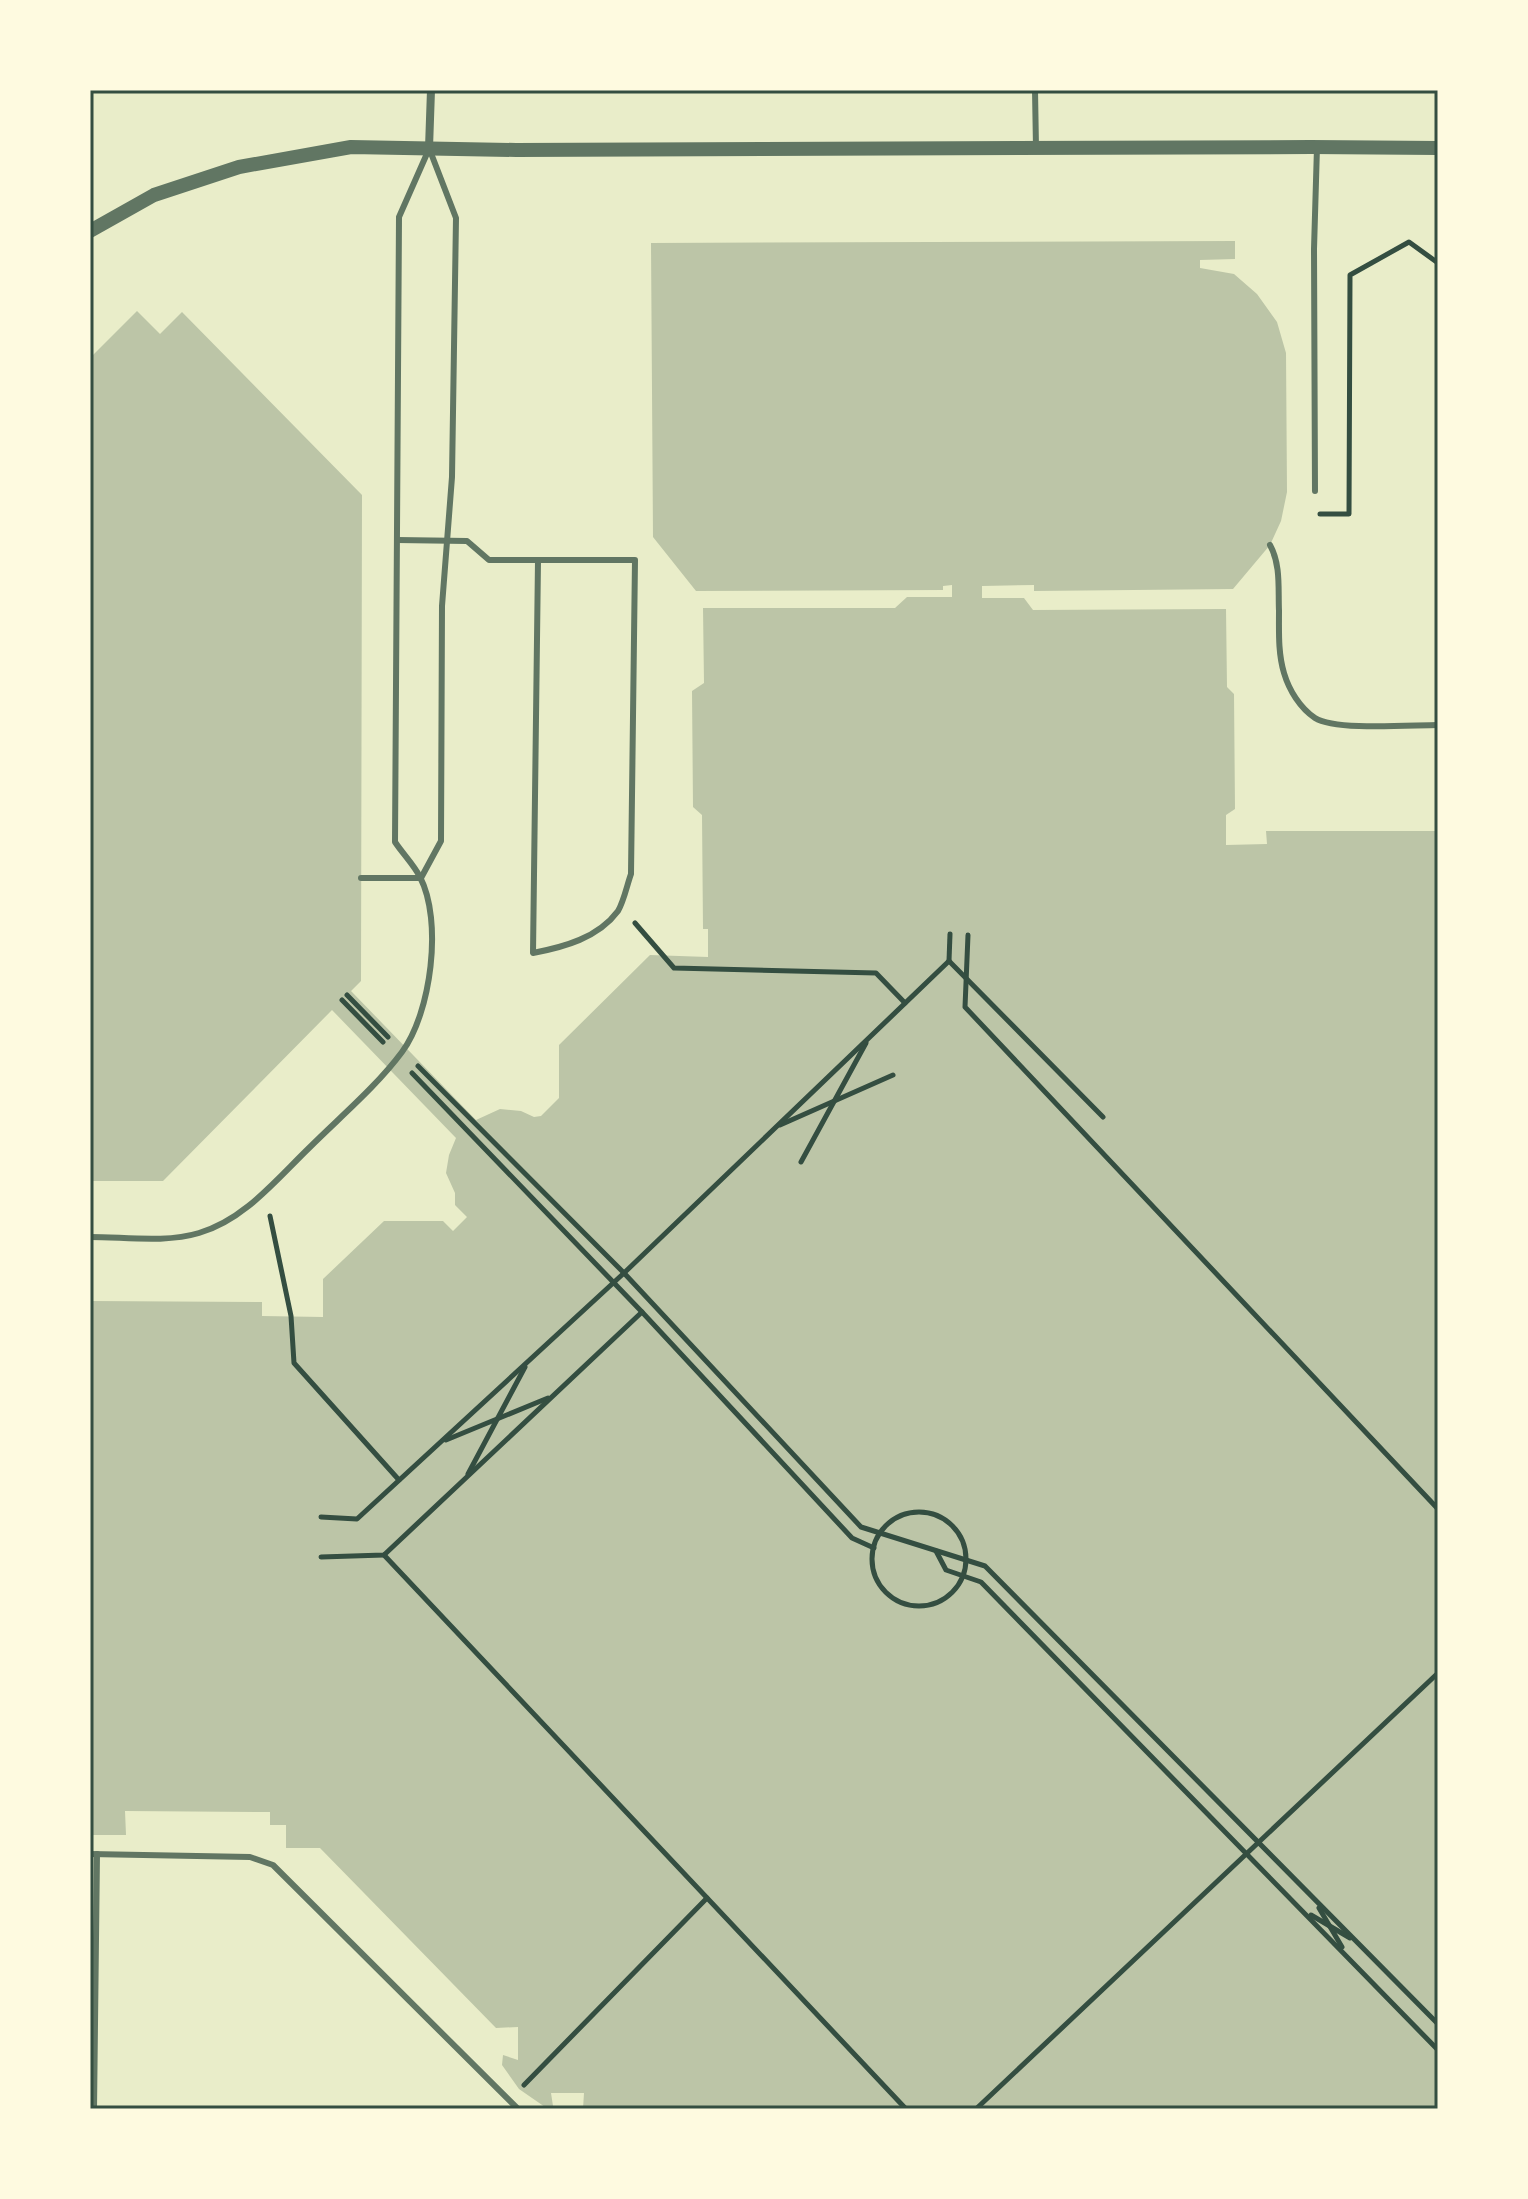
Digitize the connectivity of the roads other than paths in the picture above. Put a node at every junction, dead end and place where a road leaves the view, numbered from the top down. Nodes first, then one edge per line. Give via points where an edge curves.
1 (431, 90) edge
2 (1035, 90) edge
3 (1317, 147) junction
4 (429, 148) junction
5 (1036, 148) junction
6 (1438, 148) edge
7 (90, 231) edge
8 (1315, 491) dead end
9 (397, 540) junction
10 (447, 541) junction
11 (1270, 545) dead end
12 (538, 561) junction
13 (1438, 725) edge
14 (361, 878) dead end
15 (421, 878) junction
16 (90, 1237) edge
17 (93, 1854) edge
18 (94, 2109) edge
19 (518, 2109) edge

1 - 4 street
2 - 5 lane
3 - 5 street
3 - 6 street
3 - 8 lane
4 - 5 street
4 - 7 street via 351,147 239,167 154,195
4 - 9 lane via 399,217
4 - 10 lane via 456,218
9 - 10 lane
9 - 15 lane via 395,842
10 - 12 lane via 467,541 489,560
10 - 15 lane via 441,841
11 - 13 lane via 1278,559 1283,671 1302,707 1335,725
12 - 12 lane via 533,953 592,934 618,910 631,874 635,560
14 - 15 lane
15 - 16 lane via 434,951 424,1004 403,1051 380,1078 233,1218 198,1233
17 - 18 lane
17 - 19 lane via 250,1857 273,1865

